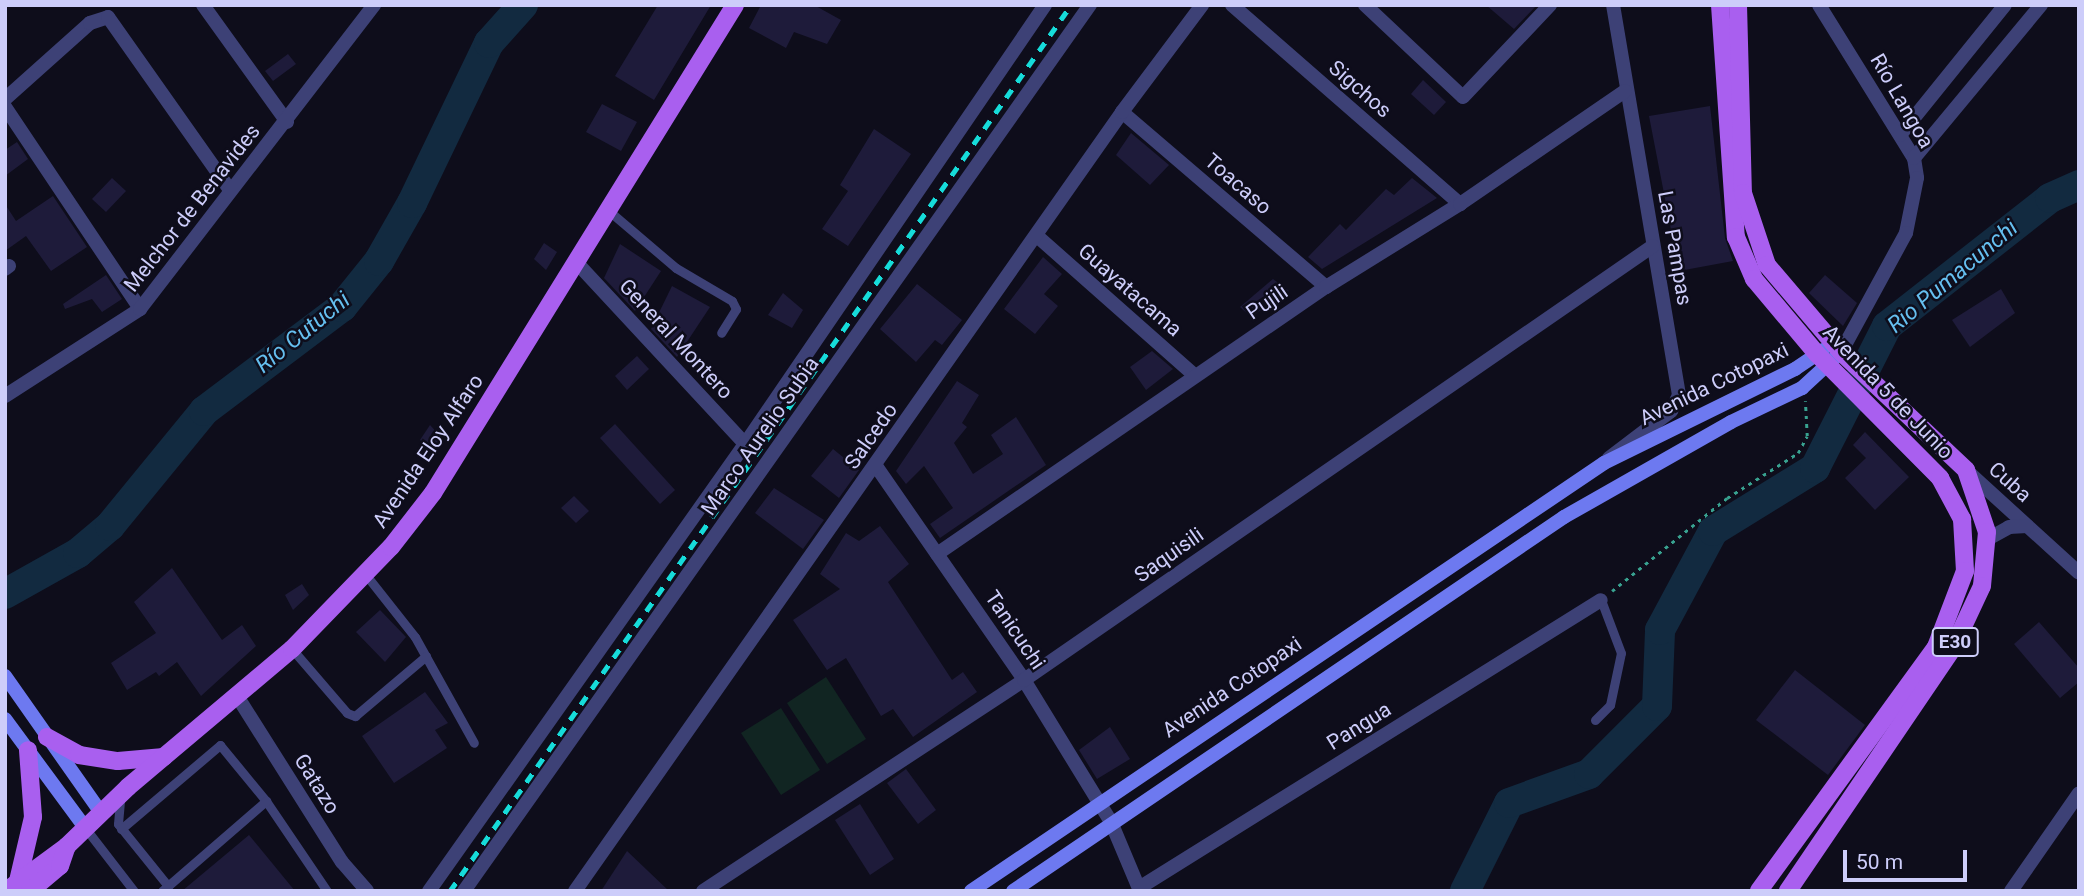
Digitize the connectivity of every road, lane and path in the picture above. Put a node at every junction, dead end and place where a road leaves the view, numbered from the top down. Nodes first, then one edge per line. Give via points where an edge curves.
1 (203, 5) edge
2 (374, 5) edge
3 (735, 5) edge
4 (1045, 5) edge
5 (1090, 5) edge
6 (1202, 5) edge
7 (1232, 5) edge
8 (1365, 5) edge
9 (1550, 5) edge
10 (1613, 5) edge
11 (1720, 5) edge
12 (1738, 5) edge
13 (1819, 5) edge
14 (2005, 5) edge
15 (2041, 5) edge
16 (1625, 91) junction
17 (5, 99) edge
18 (5, 107) edge
19 (1122, 112) junction
20 (287, 122) junction
21 (1900, 135) junction
22 (1914, 158) junction
23 (230, 190) junction
24 (1460, 204) junction
25 (608, 211) junction
26 (1037, 236) junction
27 (1653, 246) junction
28 (577, 263) junction
29 (1326, 288) junction
30 (140, 309) junction
31 (721, 333) dead end
32 (1836, 355) junction
33 (1195, 376) junction
34 (1802, 388) junction
35 (5, 396) edge
36 (745, 444) junction
37 (1604, 463) junction
38 (876, 466) junction
39 (1966, 470) junction
40 (2027, 526) junction
41 (1986, 540) junction
42 (937, 554) junction
43 (2079, 573) edge
44 (366, 575) junction
45 (1601, 600) junction
46 (292, 649) junction
47 (426, 656) junction
48 (5, 676) edge
49 (1024, 680) junction
50 (237, 696) junction
51 (1595, 720) dead end
52 (8, 723) edge
53 (1890, 724) junction
54 (47, 737) junction
55 (474, 743) dead end
56 (28, 750) junction
57 (164, 757) junction
58 (1856, 758) junction
59 (128, 787) junction
60 (2079, 793) edge
61 (266, 801) junction
62 (1098, 802) junction
63 (102, 814) junction
64 (1111, 822) junction
65 (86, 829) junction
66 (121, 829) junction
67 (18, 887) edge
68 (165, 888) edge
69 (1139, 889) edge
70 (134, 891) edge
71 (327, 891) edge
72 (367, 891) edge
73 (429, 891) edge
74 (464, 891) edge
75 (575, 891) edge
76 (703, 891) edge
77 (971, 891) edge
78 (1013, 891) edge
79 (1759, 891) edge
80 (1770, 891) edge
81 (1788, 891) edge
82 (2011, 891) edge

1 - 20 street
2 - 20 street, Melchor de Benavides
3 - 25 main road, Avenida Eloy Alfaro
4 - 36 street, Marco Aurelio Subia
5 - 74 street, Marco Aurelio Subia
6 - 19 street, Salcedo
7 - 24 street, Sigchos
8 - 9 street via 1463,97
10 - 16 street, Las Pampas
11 - 32 main road, Avenida 5 de Junio / E30 via 1736,237 1754,279
12 - 32 main road, Avenida 5 de Junio / E30 via 1743,193 1767,265
13 - 21 street, Río Langoa
14 - 21 street
15 - 22 street
16 - 24 street, Pujili
16 - 27 street, Las Pampas
17 - 23 street via 90,23 103,17 113,20
18 - 30 street
19 - 26 street, Salcedo
19 - 29 street, Toacaso
20 - 23 street, Melchor de Benavides
21 - 22 street, Río Langoa
22 - 32 street, Río Langoa via 1917,178 1906,233
23 - 30 street, Melchor de Benavides
24 - 29 street, Pujili
25 - 28 main road, Avenida Eloy Alfaro
25 - 31 lane via 676,268 732,301 736,309
26 - 33 street, Guayatacama
26 - 38 street, Salcedo
27 - 37 street, Las Pampas via 1677,403
27 - 49 street, Saquisili
28 - 36 street, General Montero
28 - 44 main road, Avenida Eloy Alfaro via 433,493
29 - 33 street, Pujili
30 - 35 street, Melchor de Benavides
32 - 34 main road, Avenida Cotopaxi
32 - 37 main road, Avenida Cotopaxi
32 - 39 main road, Avenida 5 de Junio / E30 via 1882,387
32 - 53 main road, Avenida 5 de Junio / E30 via 1867,402 1940,478 1962,519 1965,571 1937,647
33 - 42 street, Pujili
34 - 45 path via 1809,420 1798,453 1677,534
34 - 64 main road, Avenida Cotopaxi via 1731,422 1564,517
36 - 73 street, Marco Aurelio Subia
37 - 62 main road, Avenida Cotopaxi
38 - 42 street, Tanicuchi
38 - 75 street, Salcedo
39 - 40 street, Cuba
39 - 41 main road, Avenida 5 de Junio / E30 via 1978,496
40 - 41 street, Cuba via 2009,527
40 - 43 street, Cuba
41 - 53 main road, Avenida 5 de Junio / E30 via 1982,586 1953,648
42 - 49 street, Tanicuchi
44 - 46 main road, Avenida Eloy Alfaro
44 - 47 lane
45 - 51 lane via 1621,653 1610,705
45 - 69 street, Pangua
46 - 47 lane via 346,713 355,716
46 - 50 main road, Avenida Eloy Alfaro
47 - 55 lane
48 - 54 main road
49 - 62 street, Tanicuchi
49 - 76 street, Saquisili
50 - 57 main road, Avenida Eloy Alfaro
50 - 72 street, Gatazo via 342,862
52 - 56 main road
53 - 58 main road, Avenida 5 de Junio / E30
53 - 81 main road, Avenida 5 de Junio / E30
54 - 57 main road via 79,755 118,761
54 - 63 main road
56 - 65 main road
56 - 67 main road via 33,817
57 - 59 main road, Avenida Eloy Alfaro
58 - 79 main road, Avenida 5 de Junio / E30
58 - 80 main road via 1847,783
59 - 63 main road, Avenida Eloy Alfaro
59 - 66 lane via 116,815
60 - 82 street
61 - 66 lane via 220,744
61 - 68 lane
61 - 71 lane
62 - 64 street, Tanicuchi
62 - 77 main road, Avenida Cotopaxi
63 - 65 main road, Avenida Eloy Alfaro
64 - 69 street, Pangua
64 - 78 main road, Avenida Cotopaxi
65 - 67 main road, Avenida Eloy Alfaro
65 - 70 lane
66 - 68 lane

